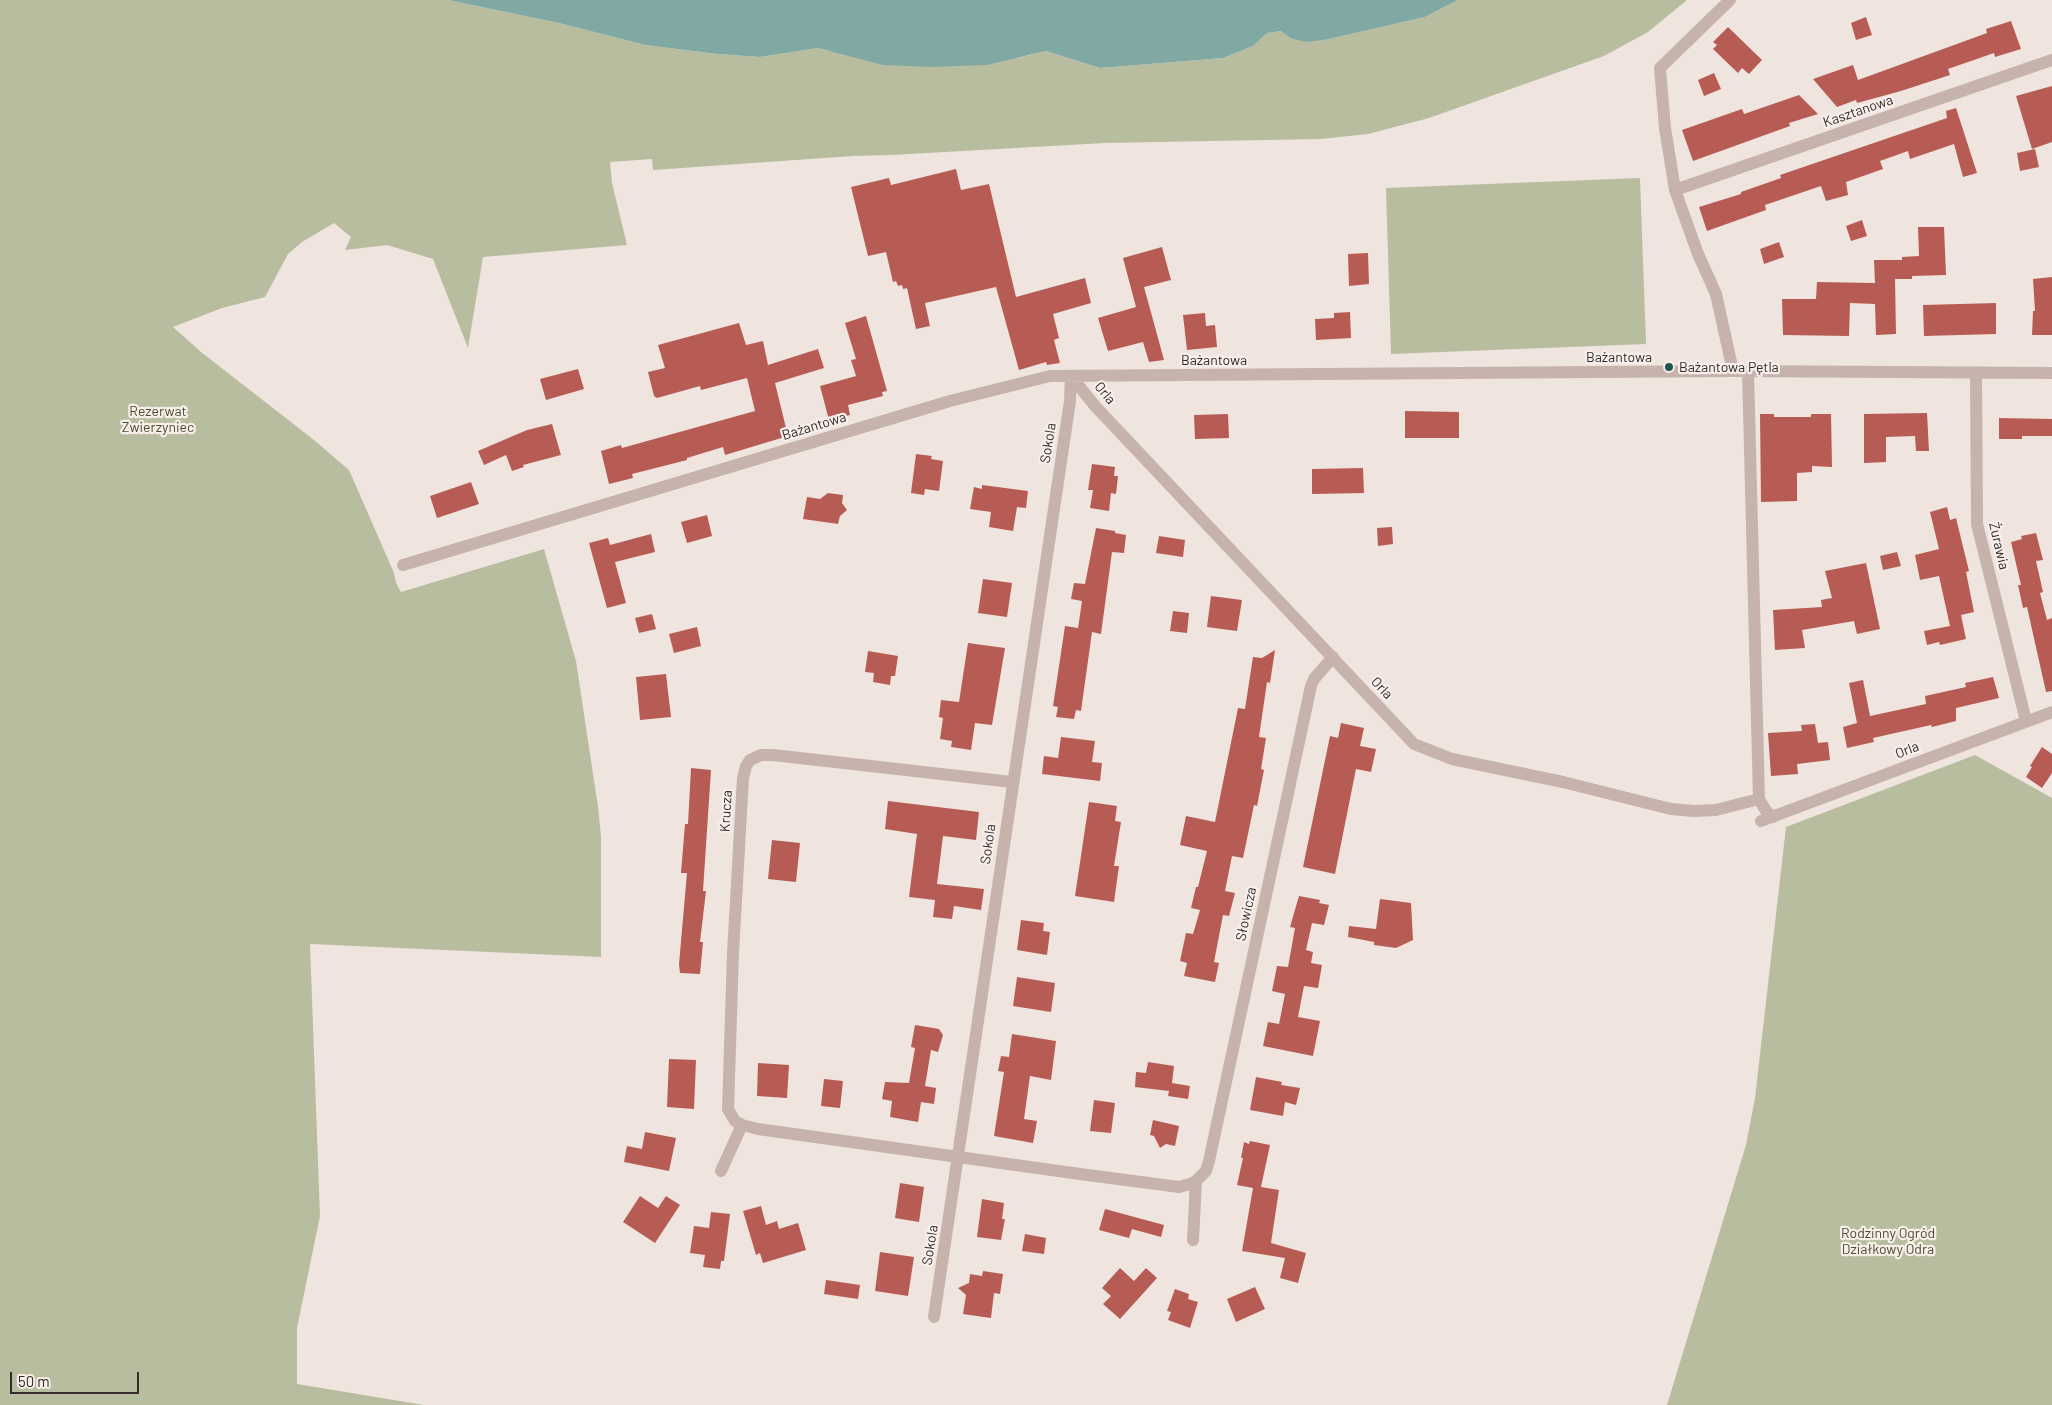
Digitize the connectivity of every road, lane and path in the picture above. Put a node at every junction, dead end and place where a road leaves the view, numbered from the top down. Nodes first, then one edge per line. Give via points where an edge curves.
1 (1730, 0) edge
2 (2052, 60) edge
3 (1675, 190) junction
4 (1748, 371) junction
5 (1733, 372) junction
6 (1976, 373) junction
7 (2052, 373) edge
8 (1071, 376) junction
9 (404, 564) dead end
10 (1333, 657) junction
11 (2052, 712) edge
12 (2026, 721) junction
13 (1012, 782) junction
14 (1759, 798) junction
15 (742, 1125) junction
16 (958, 1157) junction
17 (721, 1171) dead end
18 (1196, 1181) junction
19 (1194, 1240) dead end
20 (934, 1317) dead end

1 - 3 street via 1660,68
2 - 3 street, Kasztanowa
3 - 5 street via 1716,294
4 - 5 street, Bażantowa
4 - 6 street, Bażantowa
4 - 14 street
5 - 8 street, Bażantowa
6 - 7 street, Bażantowa
6 - 12 street, Żurawia via 1978,524
8 - 9 street, Bażantowa via 1046,377 950,401
8 - 10 street, Orla via 1095,406
8 - 13 street, Sokola via 1070,401
10 - 14 street, Orla via 1414,744 1452,759 1671,809 1716,810
10 - 18 street, Słowicza via 1311,686 1211,1154 1206,1171
11 - 12 street, Orla
12 - 14 street, Orla via 1767,819
13 - 15 street, Krucza via 773,755 761,755 750,760 743,778 726,1102 731,1115
13 - 16 street, Sokola
15 - 16 street
15 - 17 street
16 - 18 street via 1179,1187
16 - 20 street, Sokola
18 - 19 street

